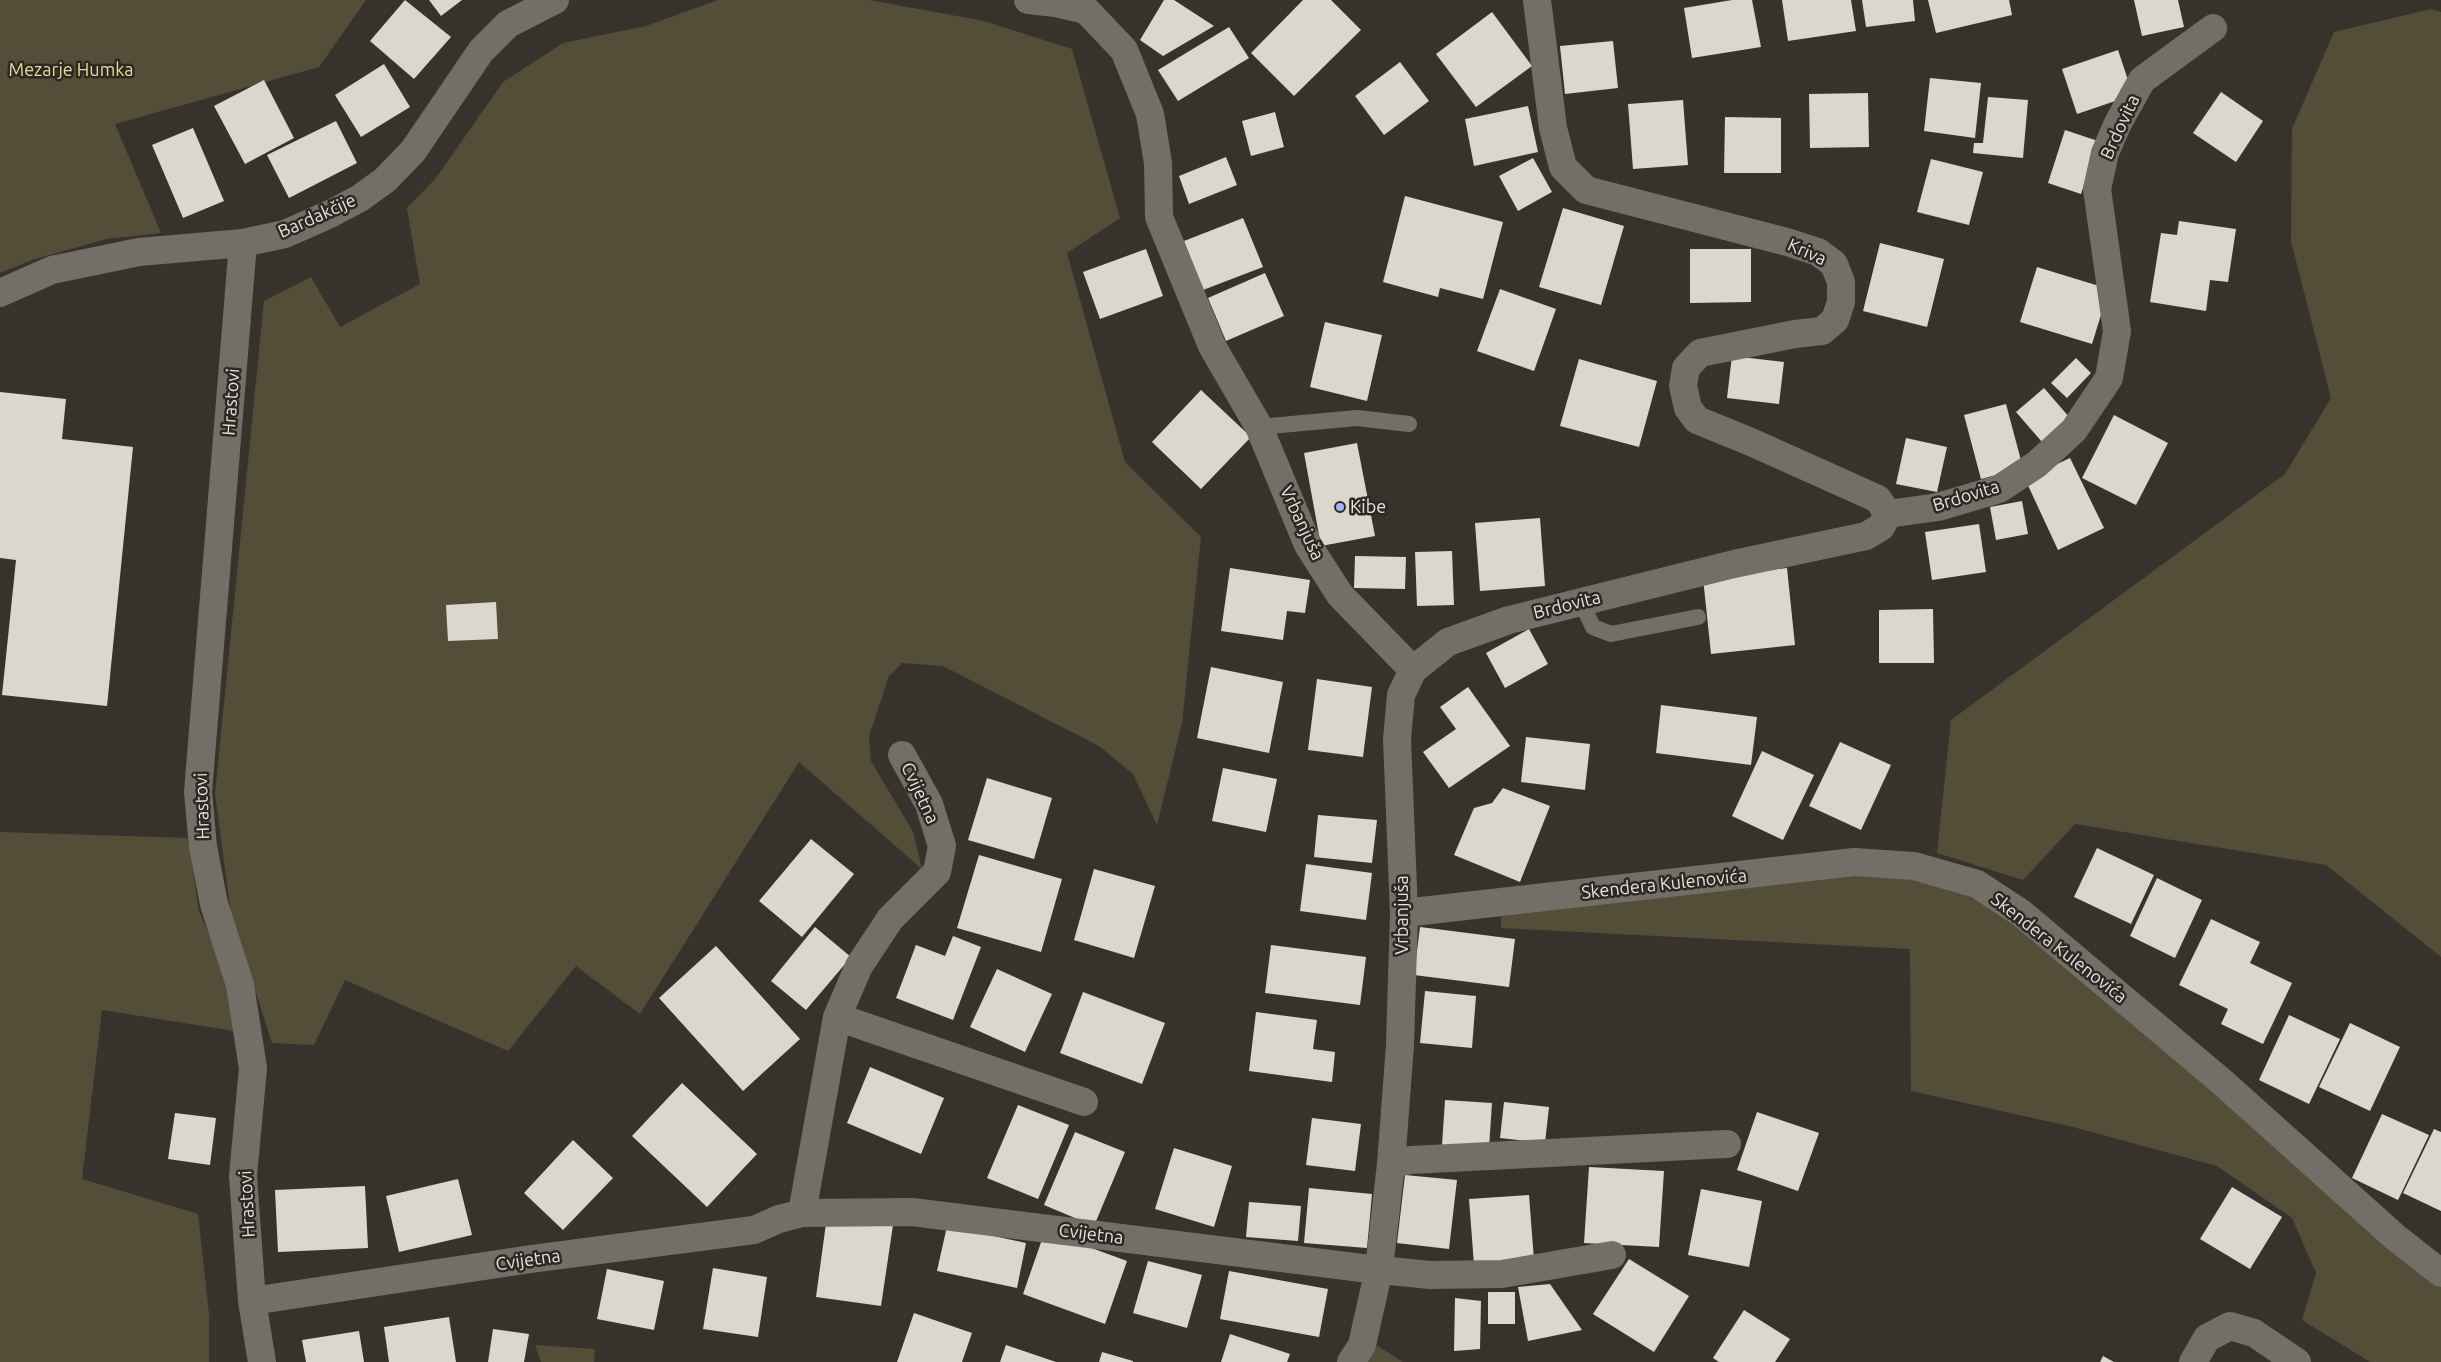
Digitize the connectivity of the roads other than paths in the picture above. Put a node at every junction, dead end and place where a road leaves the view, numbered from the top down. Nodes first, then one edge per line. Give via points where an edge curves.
1 (555, 0) edge
2 (1028, 0) edge
3 (1537, 0) edge
4 (2212, 28) dead end
5 (242, 243) junction
6 (0, 293) edge
7 (1409, 424) dead end
8 (1260, 426) junction
9 (1888, 514) junction
10 (1581, 602) junction
11 (1698, 617) dead end
12 (1413, 670) junction
13 (902, 756) dead end
14 (1404, 913) junction
15 (837, 1017) junction
16 (1084, 1102) dead end
17 (1727, 1144) dead end
18 (1391, 1164) junction
19 (802, 1214) junction
20 (1612, 1255) dead end
21 (1379, 1269) junction
22 (2441, 1273) edge
23 (252, 1301) junction
24 (262, 1362) edge
25 (1351, 1362) edge
26 (2193, 1362) edge
27 (2297, 1362) edge

1 - 5 street, Bardakčije via 508,24 481,51 413,151 385,180 360,198 285,234
2 - 8 street, Vrbanjuša via 1086,10 1124,50 1150,114 1158,163 1160,217 1212,346
3 - 9 street, Kriva via 1553,128 1564,167 1586,190 1818,252 1834,264 1841,282 1840,302 1834,320 1822,331 1700,353 1686,368 1683,386 1688,408 1697,420 1878,499
4 - 9 street, Brdovita via 2142,80 2105,153 2097,189 2117,332 2109,378 2104,386 2074,430 2037,464 1998,489 1938,506
5 - 6 street, Bardakčije via 139,252 52,270
5 - 23 street, Hrastovi via 198,792 203,847 214,904 240,985 253,1068 243,1176
7 - 8 lane via 1356,418
8 - 12 street, Vrbanjuša via 1308,545 1340,595
9 - 10 street, Brdovita via 1881,527 1866,536
10 - 11 lane via 1593,627 1611,634
10 - 12 street, Brdovita via 1509,620 1448,642
12 - 14 street, Vrbanjuša via 1401,695 1397,739
13 - 15 street, Cvijetna via 929,804 942,846 937,872 890,919 859,966
14 - 18 street, Vrbanjuša via 1400,1045
14 - 22 street, Skendera Kulenovića via 1854,862 1914,866 1977,884 2021,913 2222,1081 2395,1237
15 - 16 street
15 - 19 street, Cvijetna
17 - 18 street via 1410,1160
18 - 21 street, Vrbanjuša
19 - 21 street, Cvijetna via 912,1212
19 - 23 street, Cvijetna via 779,1219 754,1230 531,1259
20 - 21 street, Cvijetna via 1502,1274 1430,1275
21 - 25 street, Vrbanjuša via 1362,1344
23 - 24 street, Hrastovi
26 - 27 street via 2207,1338 2230,1326 2254,1333

